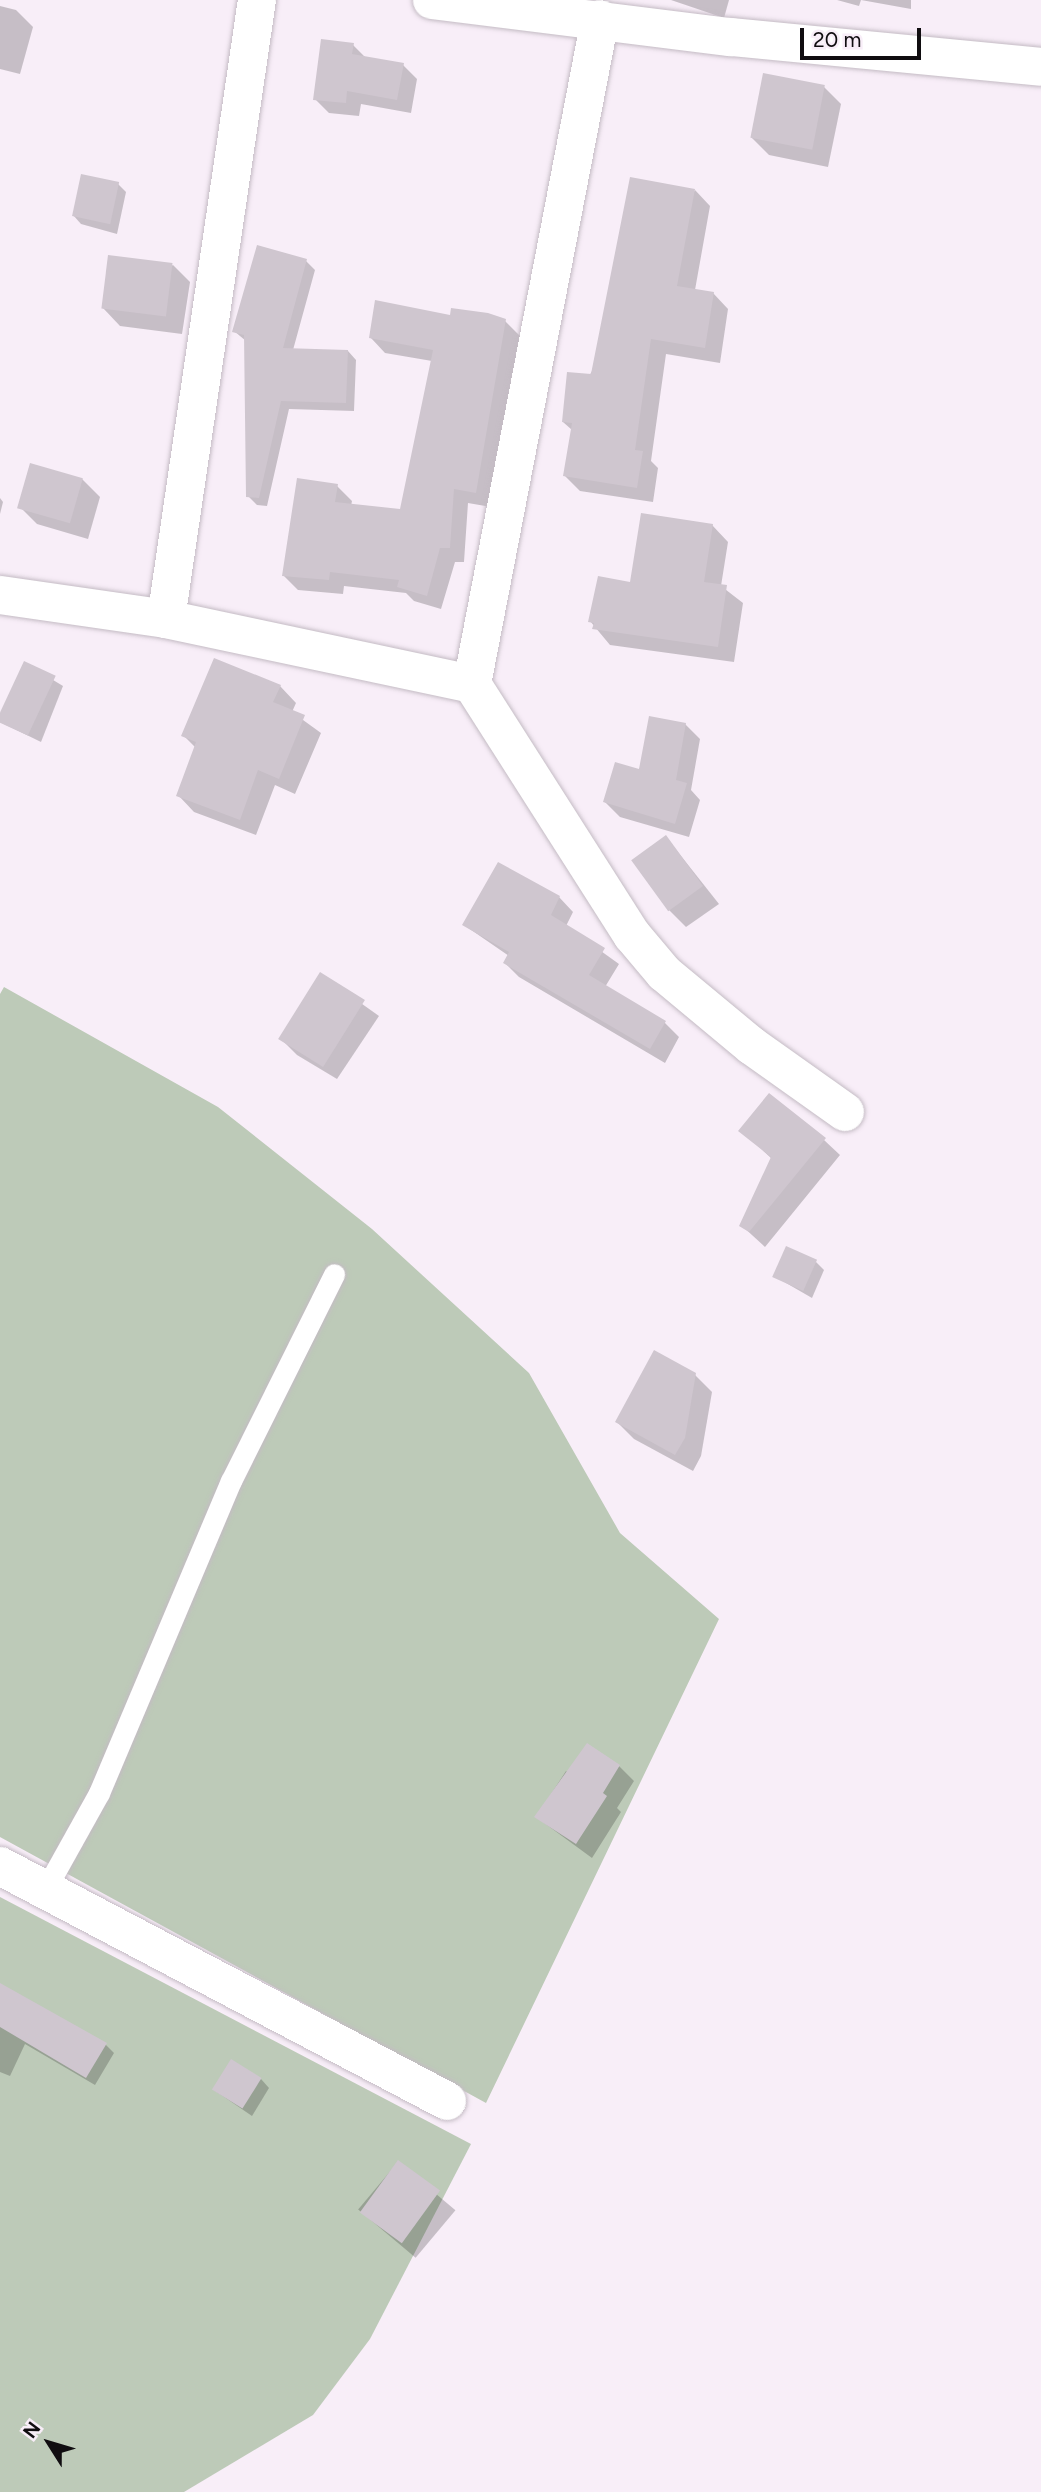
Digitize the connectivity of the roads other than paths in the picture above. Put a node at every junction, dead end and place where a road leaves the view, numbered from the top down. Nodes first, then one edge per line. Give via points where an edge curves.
1 (257, 0) edge
2 (432, 0) edge
3 (600, 19) junction
4 (1041, 67) edge
5 (0, 595) edge
6 (166, 619) junction
7 (472, 684) junction
8 (845, 1111) dead end
9 (334, 1274) dead end
10 (0, 1866) edge
11 (45, 1889) junction
12 (447, 2101) dead end

1 - 6 street
2 - 3 street
3 - 4 street via 731,37
3 - 7 street
5 - 6 street
6 - 7 street
7 - 8 street via 632,935 664,973 733,1032
9 - 11 lane via 232,1481 99,1793
10 - 11 street
11 - 12 street

